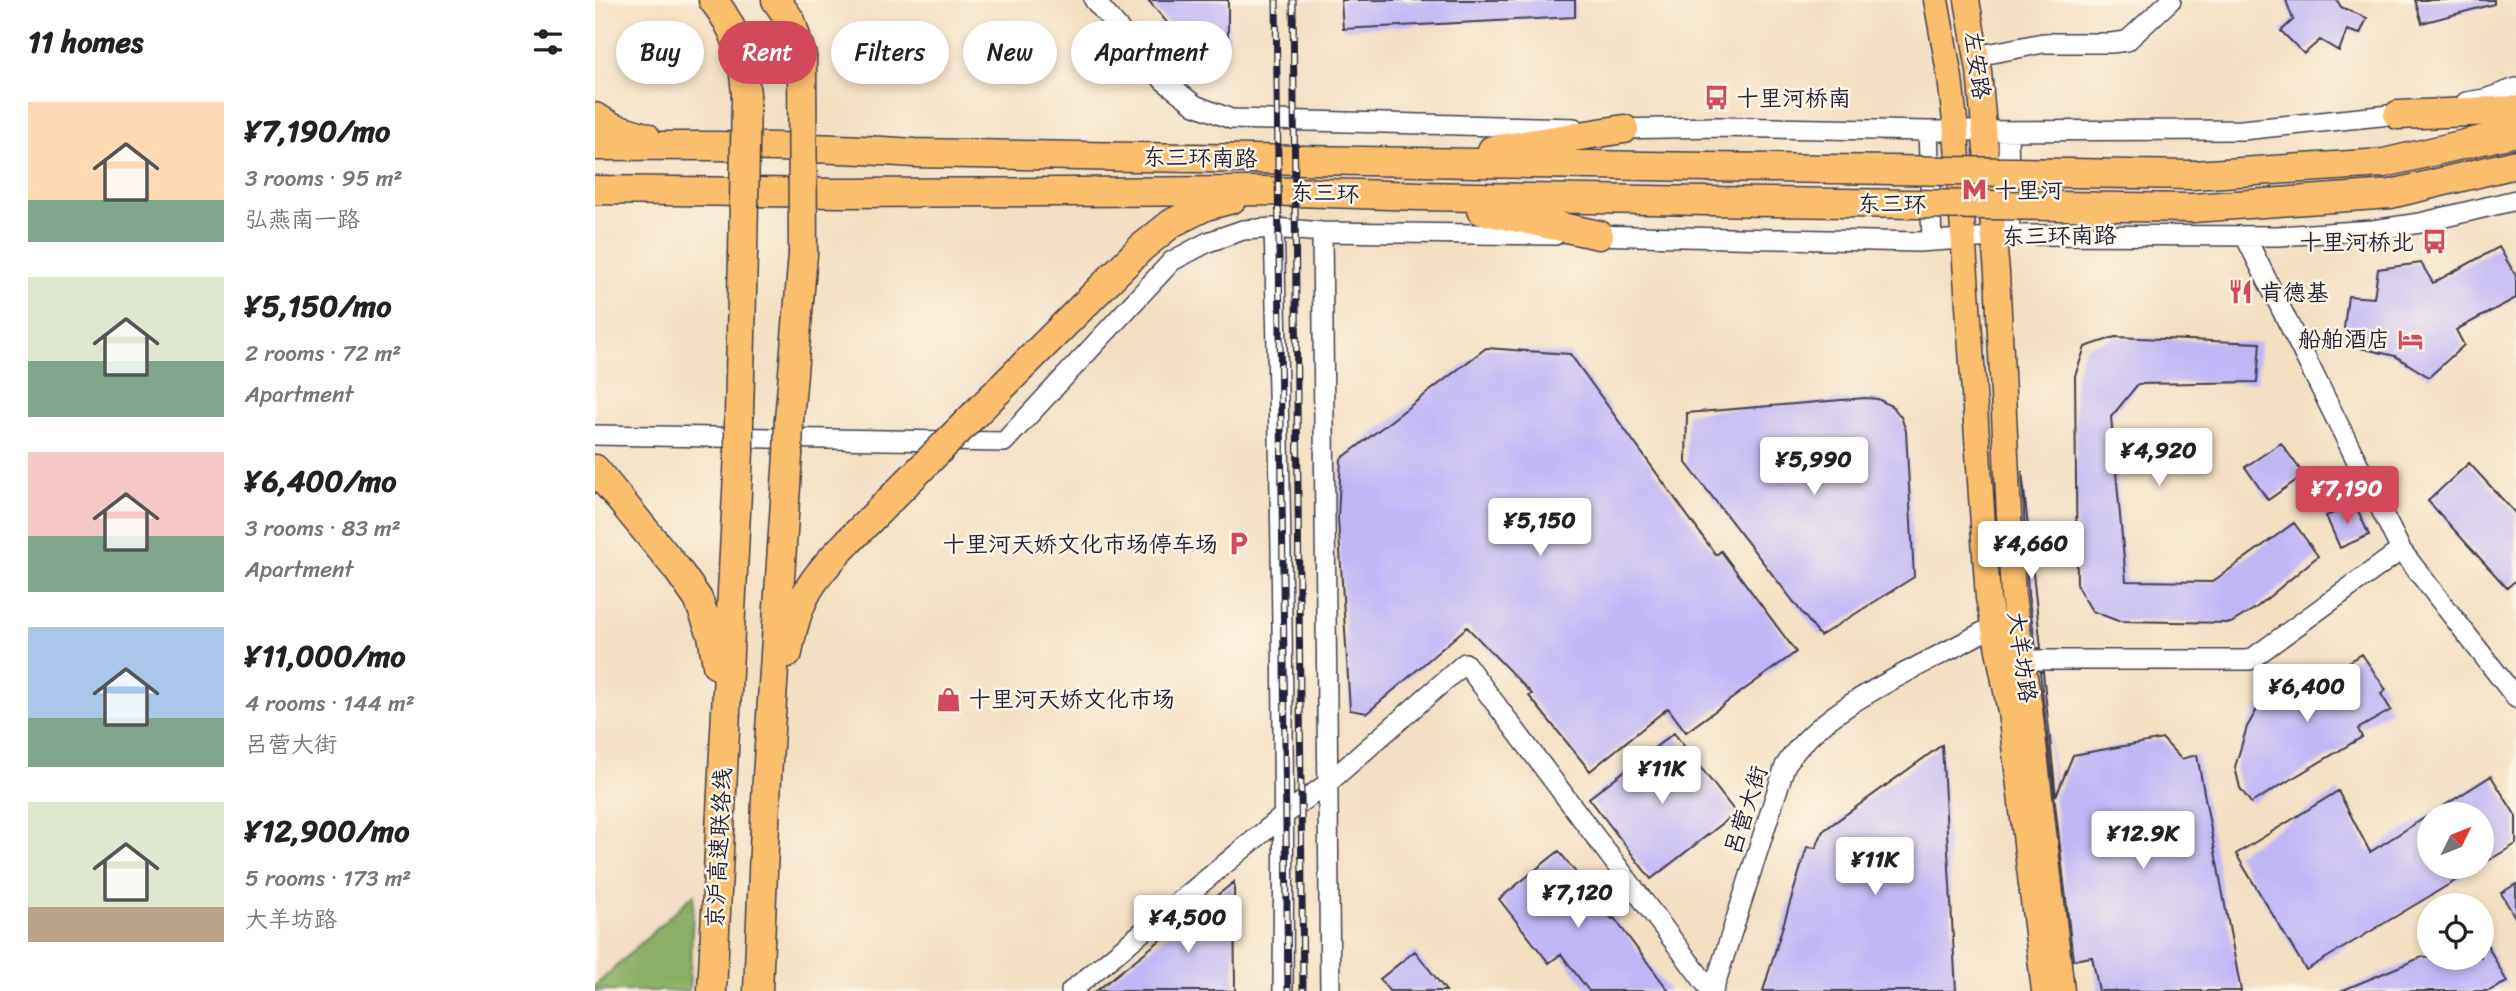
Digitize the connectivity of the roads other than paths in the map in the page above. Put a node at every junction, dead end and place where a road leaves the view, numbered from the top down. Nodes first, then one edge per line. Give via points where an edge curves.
1 (713, 0) edge
2 (776, 0) edge
3 (1094, 0) edge
4 (1936, 0) edge
5 (1967, 0) edge
6 (2171, 0) edge
7 (1977, 55) junction
8 (2516, 88) edge
9 (2516, 110) edge
10 (2398, 115) junction
11 (595, 117) edge
12 (1624, 129) junction
13 (1956, 130) junction
14 (1996, 130) junction
15 (1928, 131) junction
16 (2516, 132) edge
17 (694, 145) junction
18 (595, 146) edge
19 (1419, 162) junction
20 (2516, 164) edge
21 (1707, 167) joint
22 (595, 190) edge
23 (1263, 191) junction
24 (1420, 197) junction
25 (2516, 200) edge
26 (1274, 228) junction
27 (1322, 232) junction
28 (1599, 235) junction
29 (2245, 236) junction
30 (2002, 237) junction
31 (1964, 239) junction
32 (1932, 241) junction
33 (595, 435) edge
34 (600, 475) edge
35 (2402, 550) junction
36 (1993, 626) junction
37 (2023, 660) junction
38 (2516, 698) edge
39 (725, 705) junction
40 (767, 777) junction
41 (1328, 783) junction
42 (1284, 815) junction
43 (712, 991) edge
44 (758, 991) edge
45 (1071, 991) edge
46 (1283, 991) edge
47 (1330, 991) edge
48 (1712, 991) edge
49 (2044, 991) edge
50 (2062, 991) edge

1 - 39 highway, bridge via 739,41 746,95 739,452
2 - 40 highway, bridge via 791,22 802,56 803,254
3 - 12 street via 1164,81 1195,105 1231,119
4 - 13 main road, 左安路
5 - 7 main road, 左安路
6 - 7 street via 2127,41 2043,43
7 - 14 main road, 左安路
8 - 10 street via 2485,99
9 - 10 highway
10 - 14 street via 2242,130
11 - 17 highway via 643,136
12 - 15 street
12 - 19 highway
13 - 14 street
13 - 15 street
13 - 31 main road, 左安路
14 - 30 main road, 左安路
15 - 32 street
16 - 21 highway, 东三环, bridge via 2384,163 2192,175
17 - 18 highway
17 - 19 highway, 东三环南路
19 - 21 highway, 东三环南路
20 - 24 highway, 东三环, bridge via 2391,194 2193,208
22 - 23 highway, 东三环南路
23 - 24 highway, 东三环
23 - 40 highway, bridge via 1206,205 1172,223 1141,248 823,566 802,598 790,642
24 - 28 highway
25 - 29 street, 东三环南路 via 2373,230
26 - 27 street, 东三环南路
26 - 33 street, 东三环南路 via 1243,230 1173,261 1003,442
26 - 42 street
27 - 28 street, 东三环南路
27 - 41 street
28 - 32 street, 东三环南路
29 - 30 street, 东三环南路
29 - 35 street
30 - 31 street, 东三环南路
30 - 37 main road, 大羊坊路 via 2013,596
31 - 32 street, 东三环南路
31 - 36 main road, 大羊坊路
34 - 39 highway via 698,598 712,635
35 - 37 street via 2250,660
35 - 38 street
36 - 48 street, 吕营大街 via 1860,698 1815,731 1793,754 1785,766
36 - 49 main road, 大羊坊路 via 2010,712
37 - 50 main road, 大羊坊路
39 - 43 highway, 京沪高速联络线
40 - 44 highway, 京沪高速联络线
41 - 42 street
41 - 47 street
41 - 48 street via 1465,663
42 - 45 street
42 - 46 street

